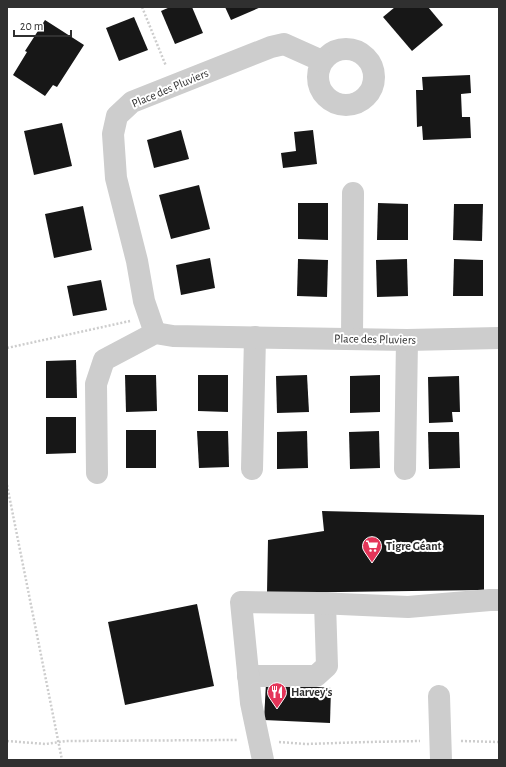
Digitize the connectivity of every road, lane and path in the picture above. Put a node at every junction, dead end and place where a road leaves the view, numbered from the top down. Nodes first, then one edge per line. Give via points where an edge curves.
1 (142, 7) edge
2 (322, 61) dead end
3 (174, 85) junction
4 (353, 193) dead end
5 (152, 325) junction
6 (255, 337) junction
7 (499, 338) edge
8 (352, 339) junction
9 (407, 340) junction
10 (7, 348) edge
11 (252, 469) dead end
12 (406, 469) dead end
13 (97, 473) dead end
14 (7, 485) edge
15 (499, 600) edge
16 (325, 603) junction
17 (248, 676) junction
18 (439, 696) dead end
19 (240, 740) dead end
20 (7, 741) edge
21 (274, 741) dead end
22 (423, 741) dead end
23 (455, 741) dead end
24 (59, 742) junction
25 (499, 742) edge
26 (62, 760) edge
27 (263, 760) edge
28 (441, 760) edge

1 - 3 path
2 - 3 street, Place des Pluviers via 284,44
3 - 5 street, Place des Pluviers via 132,102 118,116 113,134 116,178 137,261 144,301
4 - 8 street
5 - 6 street, Place des Pluviers via 173,336
5 - 10 path
5 - 13 street via 104,360 96,384
6 - 8 street, Place des Pluviers
6 - 11 street
7 - 9 street, Place des Pluviers
8 - 9 street, Place des Pluviers
9 - 12 street
14 - 24 path
15 - 16 street via 408,607
16 - 17 street via 327,666 316,676
16 - 17 street via 241,602
17 - 27 street
18 - 28 street
19 - 24 path
20 - 24 path via 46,744
21 - 22 path via 306,744
23 - 25 path
24 - 26 path

